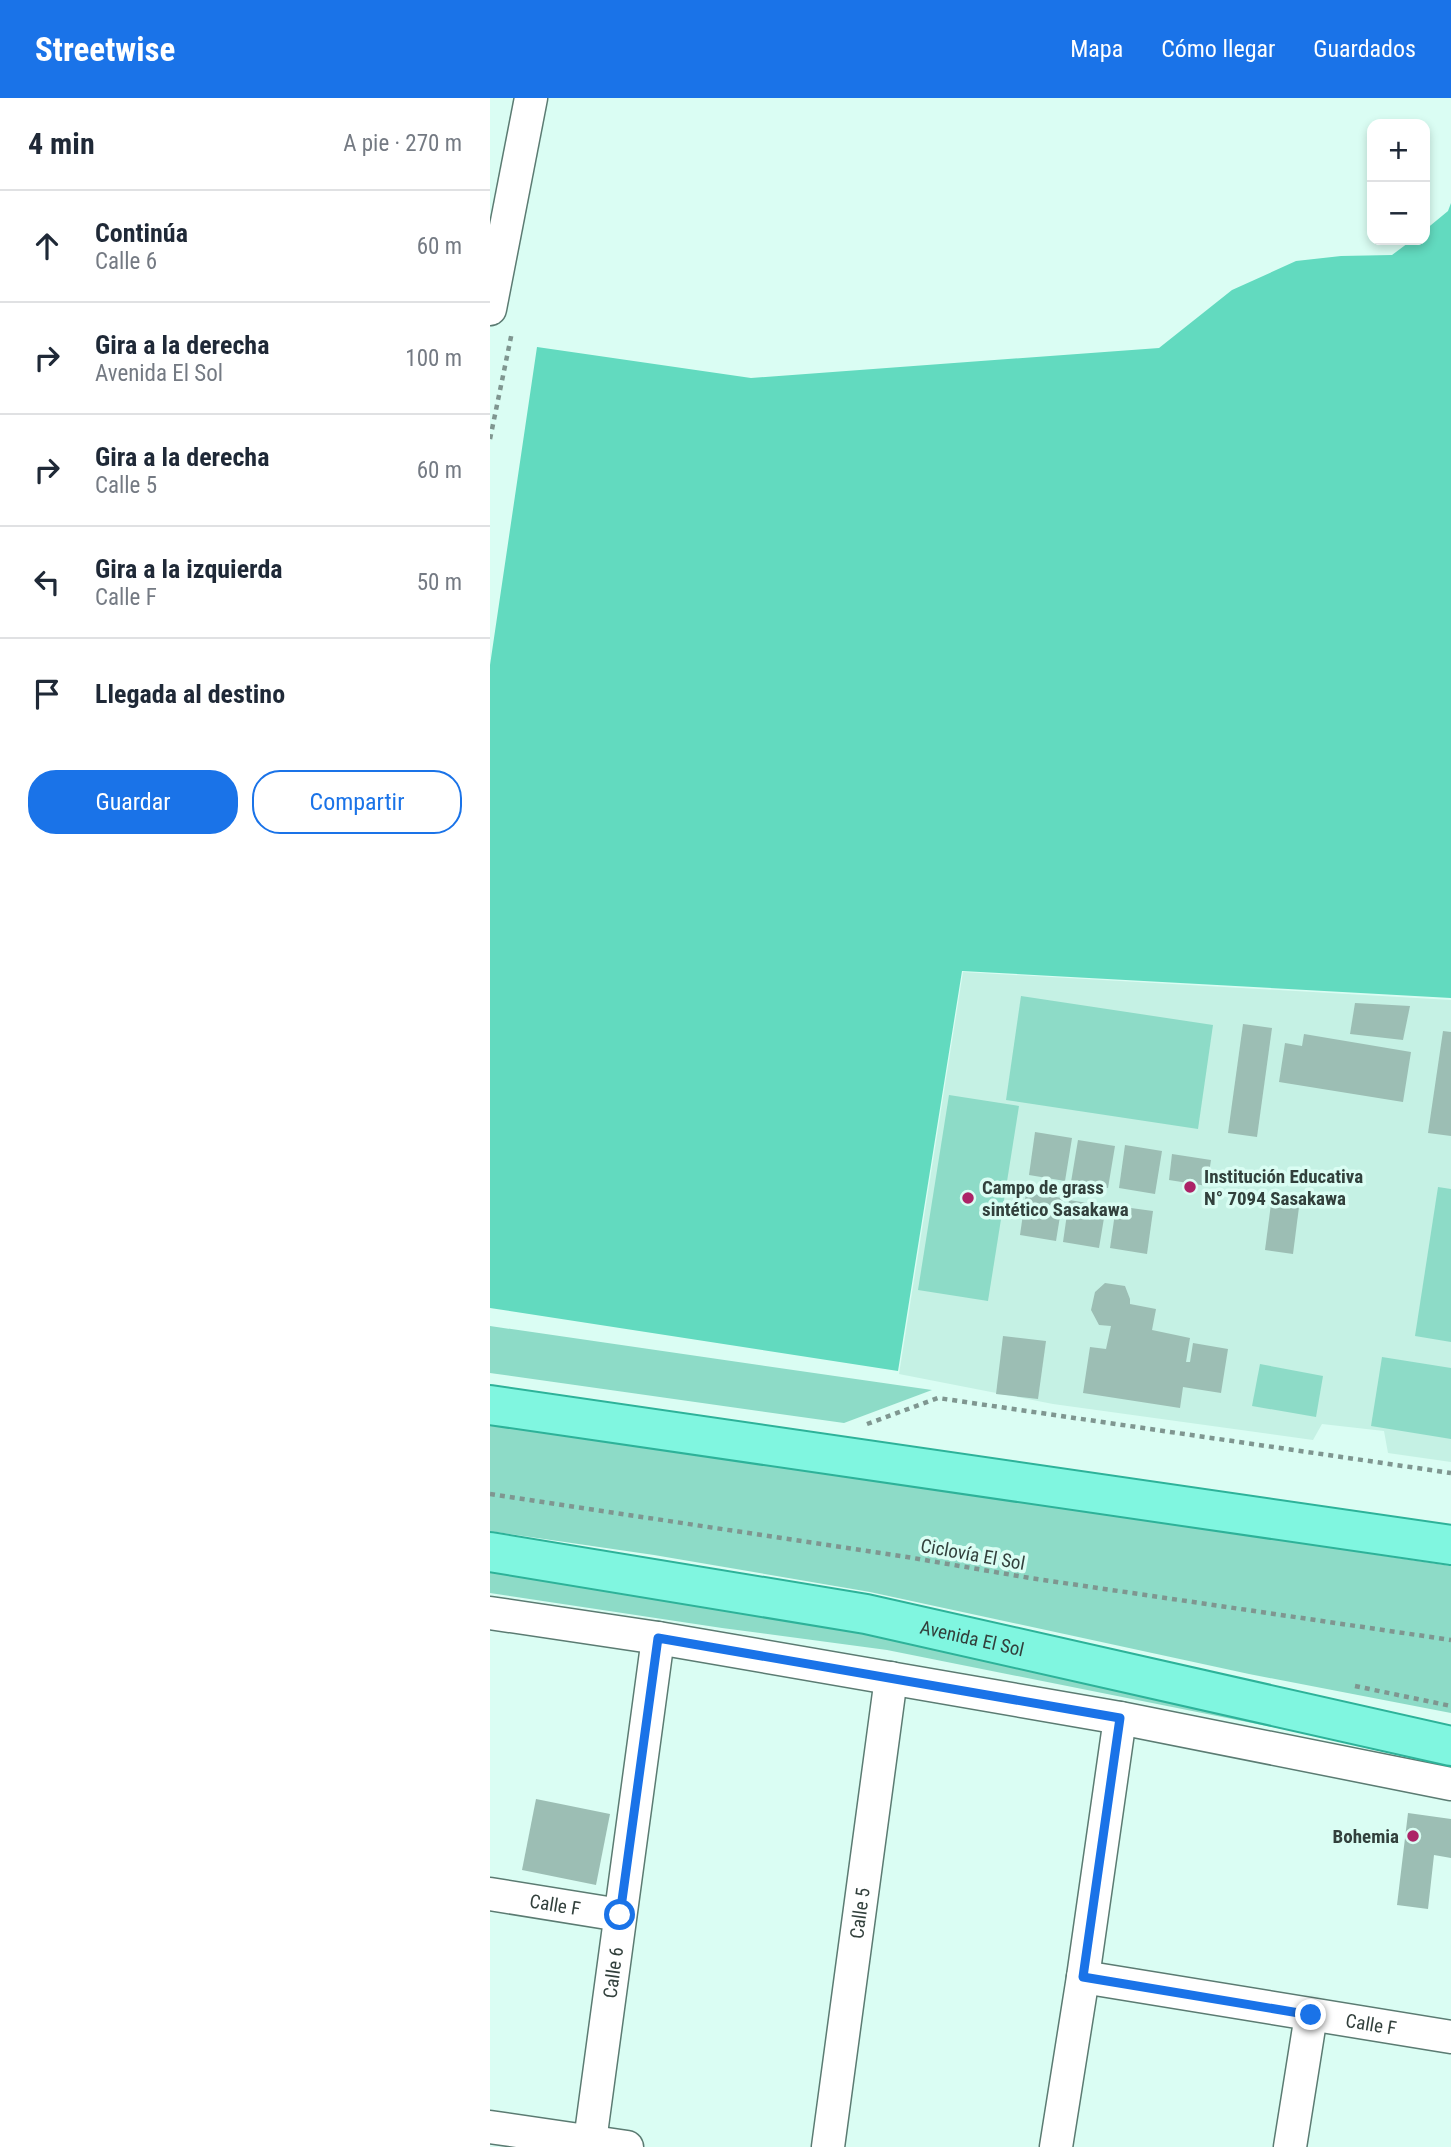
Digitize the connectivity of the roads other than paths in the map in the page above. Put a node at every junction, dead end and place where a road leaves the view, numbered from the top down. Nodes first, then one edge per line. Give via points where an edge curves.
1 (531, 98) edge
2 (490, 309) edge
3 (490, 1405) edge
4 (1451, 1545) edge
5 (490, 1552) edge
6 (490, 1613) edge
7 (658, 1638) junction
8 (891, 1678) junction
9 (1120, 1718) junction
10 (1451, 1746) edge
11 (1451, 1784) edge
12 (490, 1894) edge
13 (620, 1915) junction
14 (1083, 1977) junction
15 (1311, 2015) junction
16 (1451, 2037) edge
17 (490, 2127) edge
18 (590, 2141) junction
19 (627, 2147) edge
20 (828, 2147) edge
21 (1056, 2147) edge
22 (1290, 2147) edge

1 - 2 street
3 - 4 main road
5 - 10 main road, Avenida El Sol via 866,1614
6 - 7 street
7 - 8 street
7 - 13 street, Calle 6
8 - 9 street
8 - 20 street, Calle 5
9 - 11 street
9 - 14 street
12 - 13 street, Calle F
13 - 18 street, Calle 6
14 - 15 street, Calle F
14 - 21 street
15 - 16 street, Calle F
15 - 22 street
17 - 18 street
18 - 19 street

